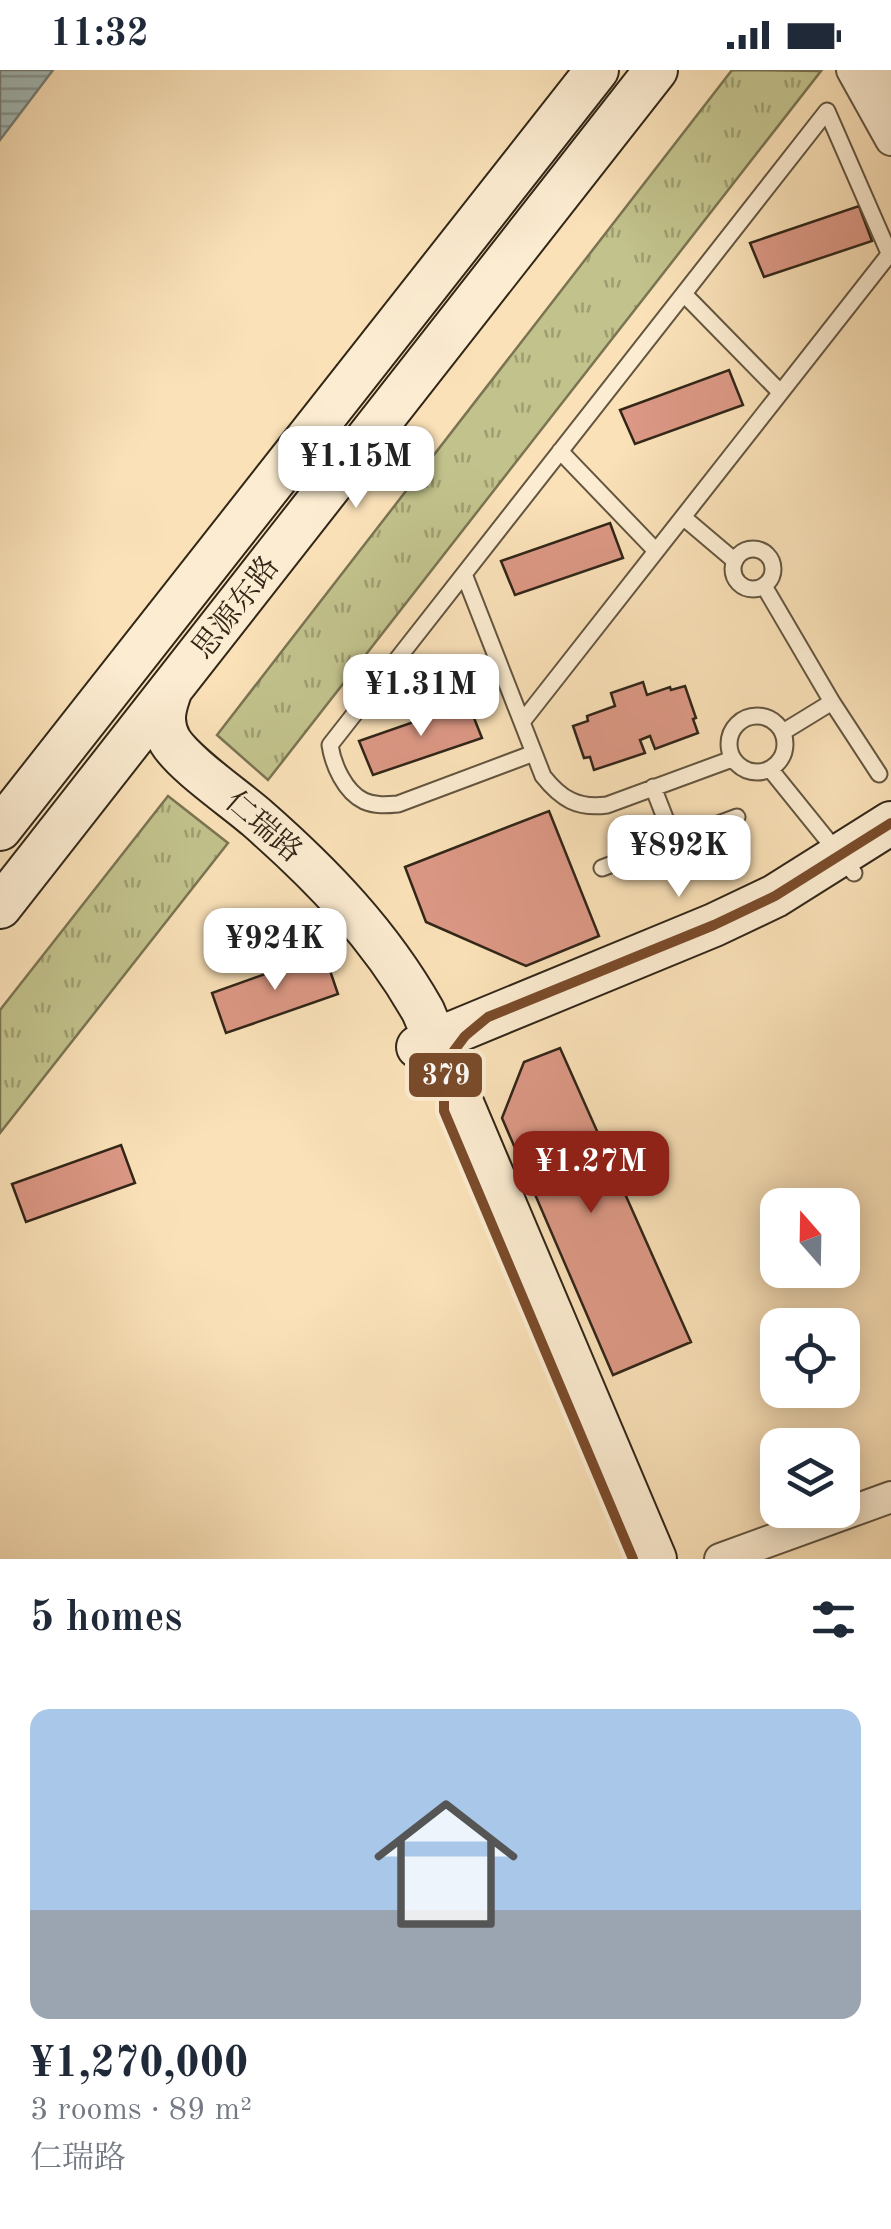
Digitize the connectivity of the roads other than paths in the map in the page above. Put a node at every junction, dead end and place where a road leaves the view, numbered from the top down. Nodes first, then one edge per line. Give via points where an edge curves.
1 (597, 70) edge
2 (656, 70) edge
3 (852, 70) edge
4 (876, 70) edge
5 (891, 96) edge
6 (891, 140) edge
7 (890, 252) edge
8 (684, 294) junction
9 (780, 392) junction
10 (560, 451) junction
11 (683, 517) junction
12 (656, 551) junction
13 (735, 561) junction
14 (464, 574) junction
15 (764, 586) junction
16 (171, 689) junction
17 (832, 702) junction
18 (522, 722) junction
19 (783, 732) junction
20 (534, 753) junction
21 (732, 759) junction
22 (770, 769) junction
23 (879, 774) dead end
24 (100, 779) junction
25 (653, 787) junction
26 (737, 817) dead end
27 (891, 823) edge
28 (0, 829) edge
29 (674, 841) junction
30 (891, 847) edge
31 (848, 864) junction
32 (602, 868) dead end
33 (0, 908) edge
34 (493, 1026) junction
35 (437, 1054) junction
36 (454, 1108) junction
37 (891, 1497) edge
38 (633, 1559) edge
39 (655, 1559) edge
40 (720, 1559) edge

1 - 28 street, 思源东路
2 - 16 street, 思源东路
3 - 6 street
4 - 5 street
7 - 8 lane via 827,110
7 - 9 lane
8 - 9 lane
8 - 10 lane
9 - 11 lane
10 - 12 lane
10 - 14 lane
11 - 12 lane
11 - 13 lane
12 - 18 lane
13 - 15 lane via 740,584
13 - 15 lane via 750,549 768,556 772,575
14 - 18 lane
14 - 20 lane via 330,745 336,766 363,801 398,804
15 - 17 lane
16 - 24 street, 思源东路
16 - 35 street, 仁瑞路 via 163,724 171,742 327,882 409,986
17 - 19 lane
17 - 23 lane
18 - 20 lane
19 - 21 lane via 760,715 742,719 728,741
19 - 22 lane via 784,751
20 - 25 lane via 552,788 578,805 607,805
21 - 22 lane via 746,770
21 - 25 lane
22 - 31 lane
24 - 33 street, 思源东路
24 - 35 street, 仁瑞路 via 140,761 168,769 288,870 345,931
25 - 29 lane
26 - 29 lane
27 - 31 street
29 - 32 lane
30 - 31 street
31 - 34 street
34 - 35 street
34 - 36 street via 468,1063
35 - 36 street, 仁瑞路
36 - 38 street, 仁瑞路
36 - 39 street, 仁瑞路
37 - 40 street

